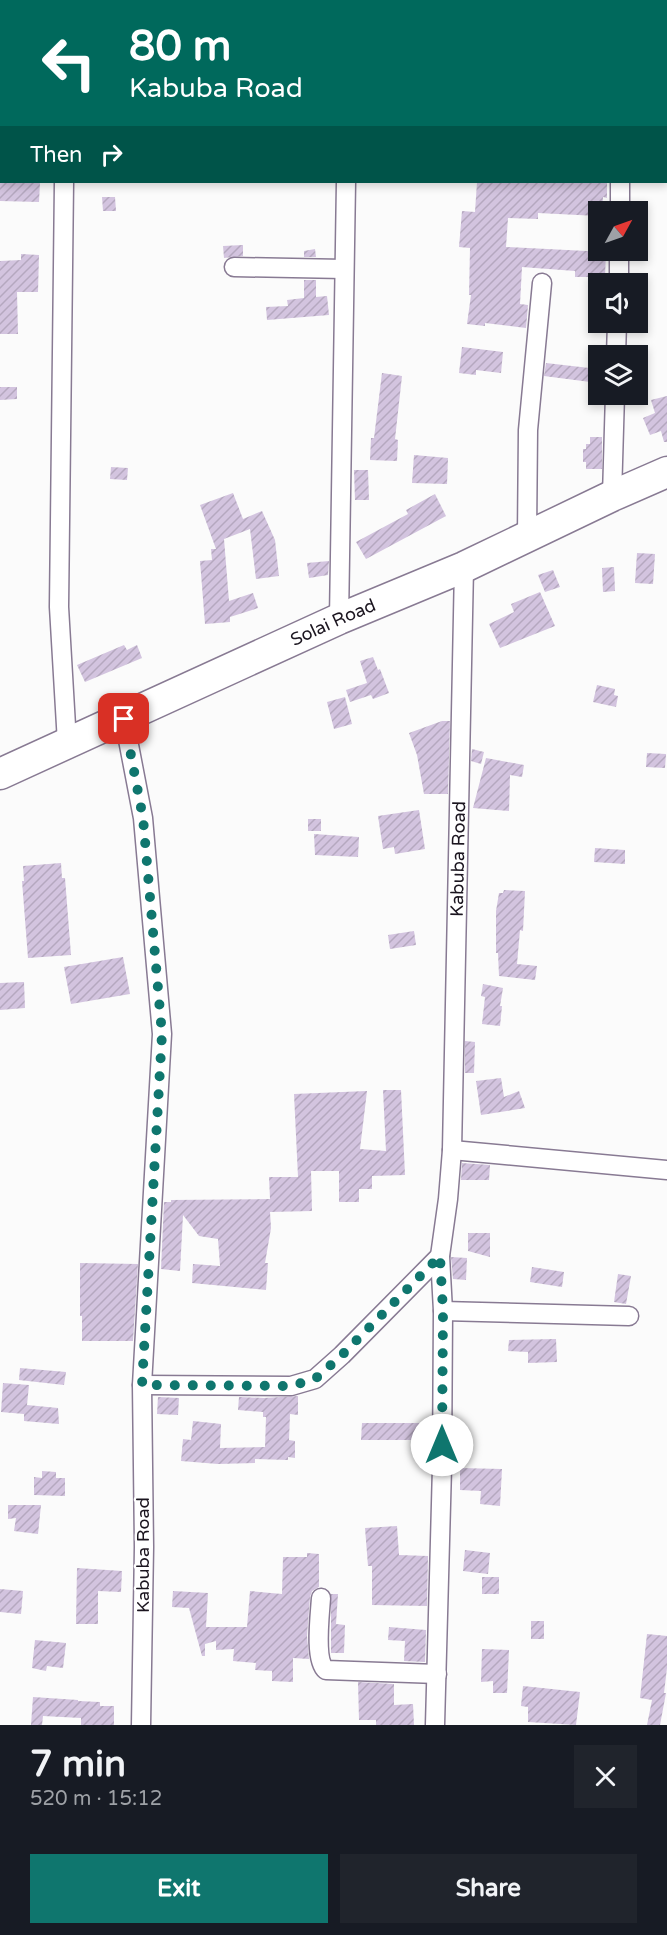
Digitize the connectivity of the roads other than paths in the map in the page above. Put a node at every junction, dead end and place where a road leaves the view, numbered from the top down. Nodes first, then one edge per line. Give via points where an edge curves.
1 (64, 183) edge
2 (346, 183) edge
3 (620, 183) edge
4 (620, 201) edge
5 (234, 267) dead end
6 (344, 269) junction
7 (542, 283) dead end
8 (615, 405) edge
9 (667, 472) edge
10 (612, 496) junction
11 (527, 536) junction
12 (464, 567) junction
13 (339, 619) junction
14 (124, 719) junction
15 (67, 743) junction
16 (0, 774) edge
17 (452, 1150) junction
18 (667, 1170) edge
19 (440, 1256) junction
20 (443, 1311) junction
21 (629, 1316) dead end
22 (142, 1385) junction
23 (321, 1598) dead end
24 (437, 1674) junction
25 (141, 1725) edge
26 (435, 1725) edge

1 - 15 street via 59,607
2 - 6 street
3 - 4 street
5 - 6 street
6 - 13 street
7 - 11 street via 528,430
8 - 10 street
9 - 10 highway, Solai Road
10 - 11 highway, Solai Road
11 - 12 highway, Solai Road
12 - 13 highway, Solai Road
12 - 17 street, Kabuba Road
13 - 14 highway, Solai Road
14 - 15 highway, Solai Road
14 - 22 street, Kabuba Road via 143,818 162,1034
15 - 16 highway, Solai Road
17 - 18 street
17 - 19 street, Kabuba Road
19 - 20 street, Kabuba Road
19 - 22 street via 315,1379 291,1386
20 - 21 street
20 - 24 street, Kabuba Road
22 - 25 street, Kabuba Road
23 - 24 street via 320,1655 326,1670
24 - 26 street, Kabuba Road

